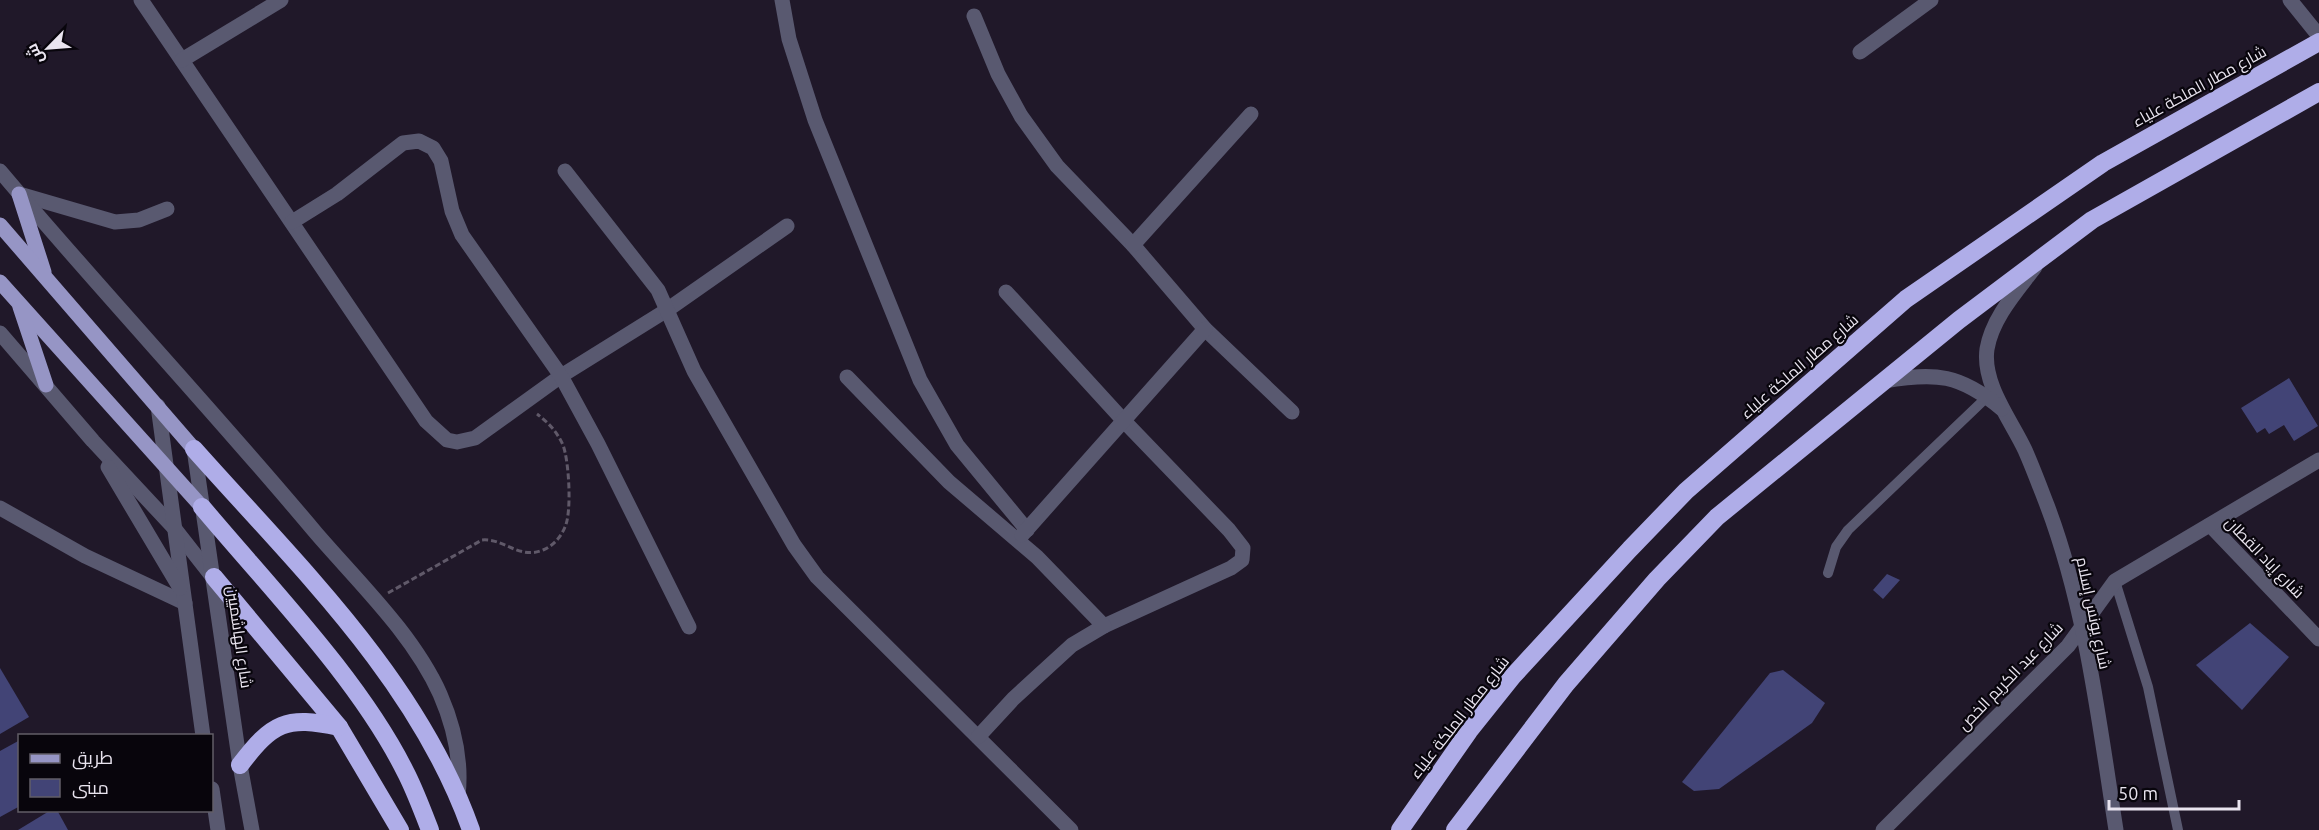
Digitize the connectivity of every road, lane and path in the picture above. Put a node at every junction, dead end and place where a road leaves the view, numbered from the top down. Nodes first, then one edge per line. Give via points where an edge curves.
1 (141, 0) edge
2 (281, 0) edge
3 (782, 0) edge
4 (1931, 0) edge
5 (2290, 0) edge
6 (975, 16) dead end
7 (2319, 36) edge
8 (2319, 42) edge
9 (1860, 51) dead end
10 (182, 60) junction
11 (2319, 92) edge
12 (1251, 114) dead end
13 (0, 171) edge
14 (565, 171) dead end
15 (19, 194) junction
16 (167, 209) dead end
17 (292, 222) junction
18 (0, 225) edge
19 (787, 226) dead end
20 (1133, 245) junction
21 (2045, 255) junction
22 (46, 278) junction
23 (0, 282) edge
24 (1006, 292) dead end
25 (18, 302) junction
26 (667, 310) junction
27 (1205, 329) junction
28 (0, 333) edge
29 (561, 376) junction
30 (847, 377) dead end
31 (1884, 381) junction
32 (46, 385) junction
33 (1987, 397) junction
34 (519, 405) junction
35 (158, 406) junction
36 (1292, 412) dead end
37 (2006, 413) junction
38 (1123, 420) junction
39 (93, 441) junction
40 (194, 449) junction
41 (2319, 460) edge
42 (166, 466) junction
43 (202, 507) junction
44 (0, 508) edge
45 (2210, 525) junction
46 (175, 529) junction
47 (1022, 535) junction
48 (1828, 573) dead end
49 (214, 577) junction
50 (2115, 581) junction
51 (184, 599) junction
52 (374, 601) junction
53 (1104, 626) junction
54 (689, 627) dead end
55 (2081, 628) junction
56 (2319, 639) edge
57 (339, 727) junction
58 (203, 734) edge
59 (978, 737) junction
60 (240, 765) junction
61 (213, 796) edge
62 (458, 796) junction
63 (218, 830) edge
64 (252, 830) edge
65 (400, 830) edge
66 (430, 830) edge
67 (471, 830) edge
68 (1071, 830) edge
69 (1400, 830) edge
70 (1455, 830) edge
71 (1883, 830) edge
72 (2116, 830) edge
73 (2178, 830) edge

1 - 10 street
2 - 10 street
3 - 47 street via 789,39 815,120 920,380 957,445
4 - 9 street
5 - 7 street
6 - 20 street via 998,74 1035,138
8 - 69 highway, شارع مطار الملكة علياء via 2103,163 1906,299 1686,491 1630,549 1513,676
10 - 17 street
11 - 21 highway via 2092,219
12 - 20 street
13 - 15 street
14 - 26 street via 658,290
15 - 16 street via 115,222 139,220
15 - 22 main road
15 - 52 street via 263,469
17 - 29 street via 337,194 403,143 426,143 441,161 452,212 462,235
17 - 34 street via 426,421 440,435 447,440 467,442
18 - 22 main road
19 - 26 street
20 - 27 street
21 - 31 highway
21 - 37 street, شارع يونس إسلام via 1999,317 1987,349 1994,388
22 - 35 main road
23 - 25 main road
24 - 38 street
25 - 32 main road
25 - 42 main road
26 - 29 street
26 - 59 street via 694,371 805,562 831,593
27 - 36 street
27 - 38 street
28 - 32 street
29 - 34 street
29 - 54 street
30 - 47 street via 949,482
31 - 33 street, شارع يونس إسلام via 1914,375 1944,376
31 - 70 highway via 1718,517 1657,579 1566,684
32 - 39 street
33 - 37 street, شارع يونس إسلام
33 - 48 lane via 1848,530 1831,557
34 - 52 path via 547,421 564,448 568,519 562,534 551,545 534,552 482,540
35 - 40 main road
35 - 42 street
37 - 55 street, شارع يونس إسلام via 2048,507
38 - 47 street
38 - 53 street via 1229,530 1244,554 1231,568
39 - 46 street
39 - 51 street
40 - 43 street, شارع الهاشميين
40 - 62 highway via 383,668 415,715
41 - 45 street, شارع عبد الكريم الخص
42 - 43 main road
42 - 46 street
43 - 49 street, شارع الهاشميين
43 - 66 highway via 368,711 405,771
44 - 51 street via 85,556
45 - 50 street, شارع عبد الكريم الخص
45 - 56 street, شارع إياد القطان
46 - 49 street
46 - 51 street
47 - 53 street
49 - 57 highway
49 - 60 street, شارع الهاشميين
50 - 55 street, شارع عبد الكريم الخص
50 - 73 lane via 2148,687
51 - 58 street
52 - 62 street via 405,639 440,694 456,747
53 - 59 street via 1072,645
55 - 71 street, شارع عبد الكريم الخص
55 - 72 street, شارع يونس إسلام
57 - 60 highway via 303,720 281,724 264,735
57 - 65 highway
59 - 68 street
60 - 64 street, شارع الهاشميين
61 - 63 street
62 - 67 highway

